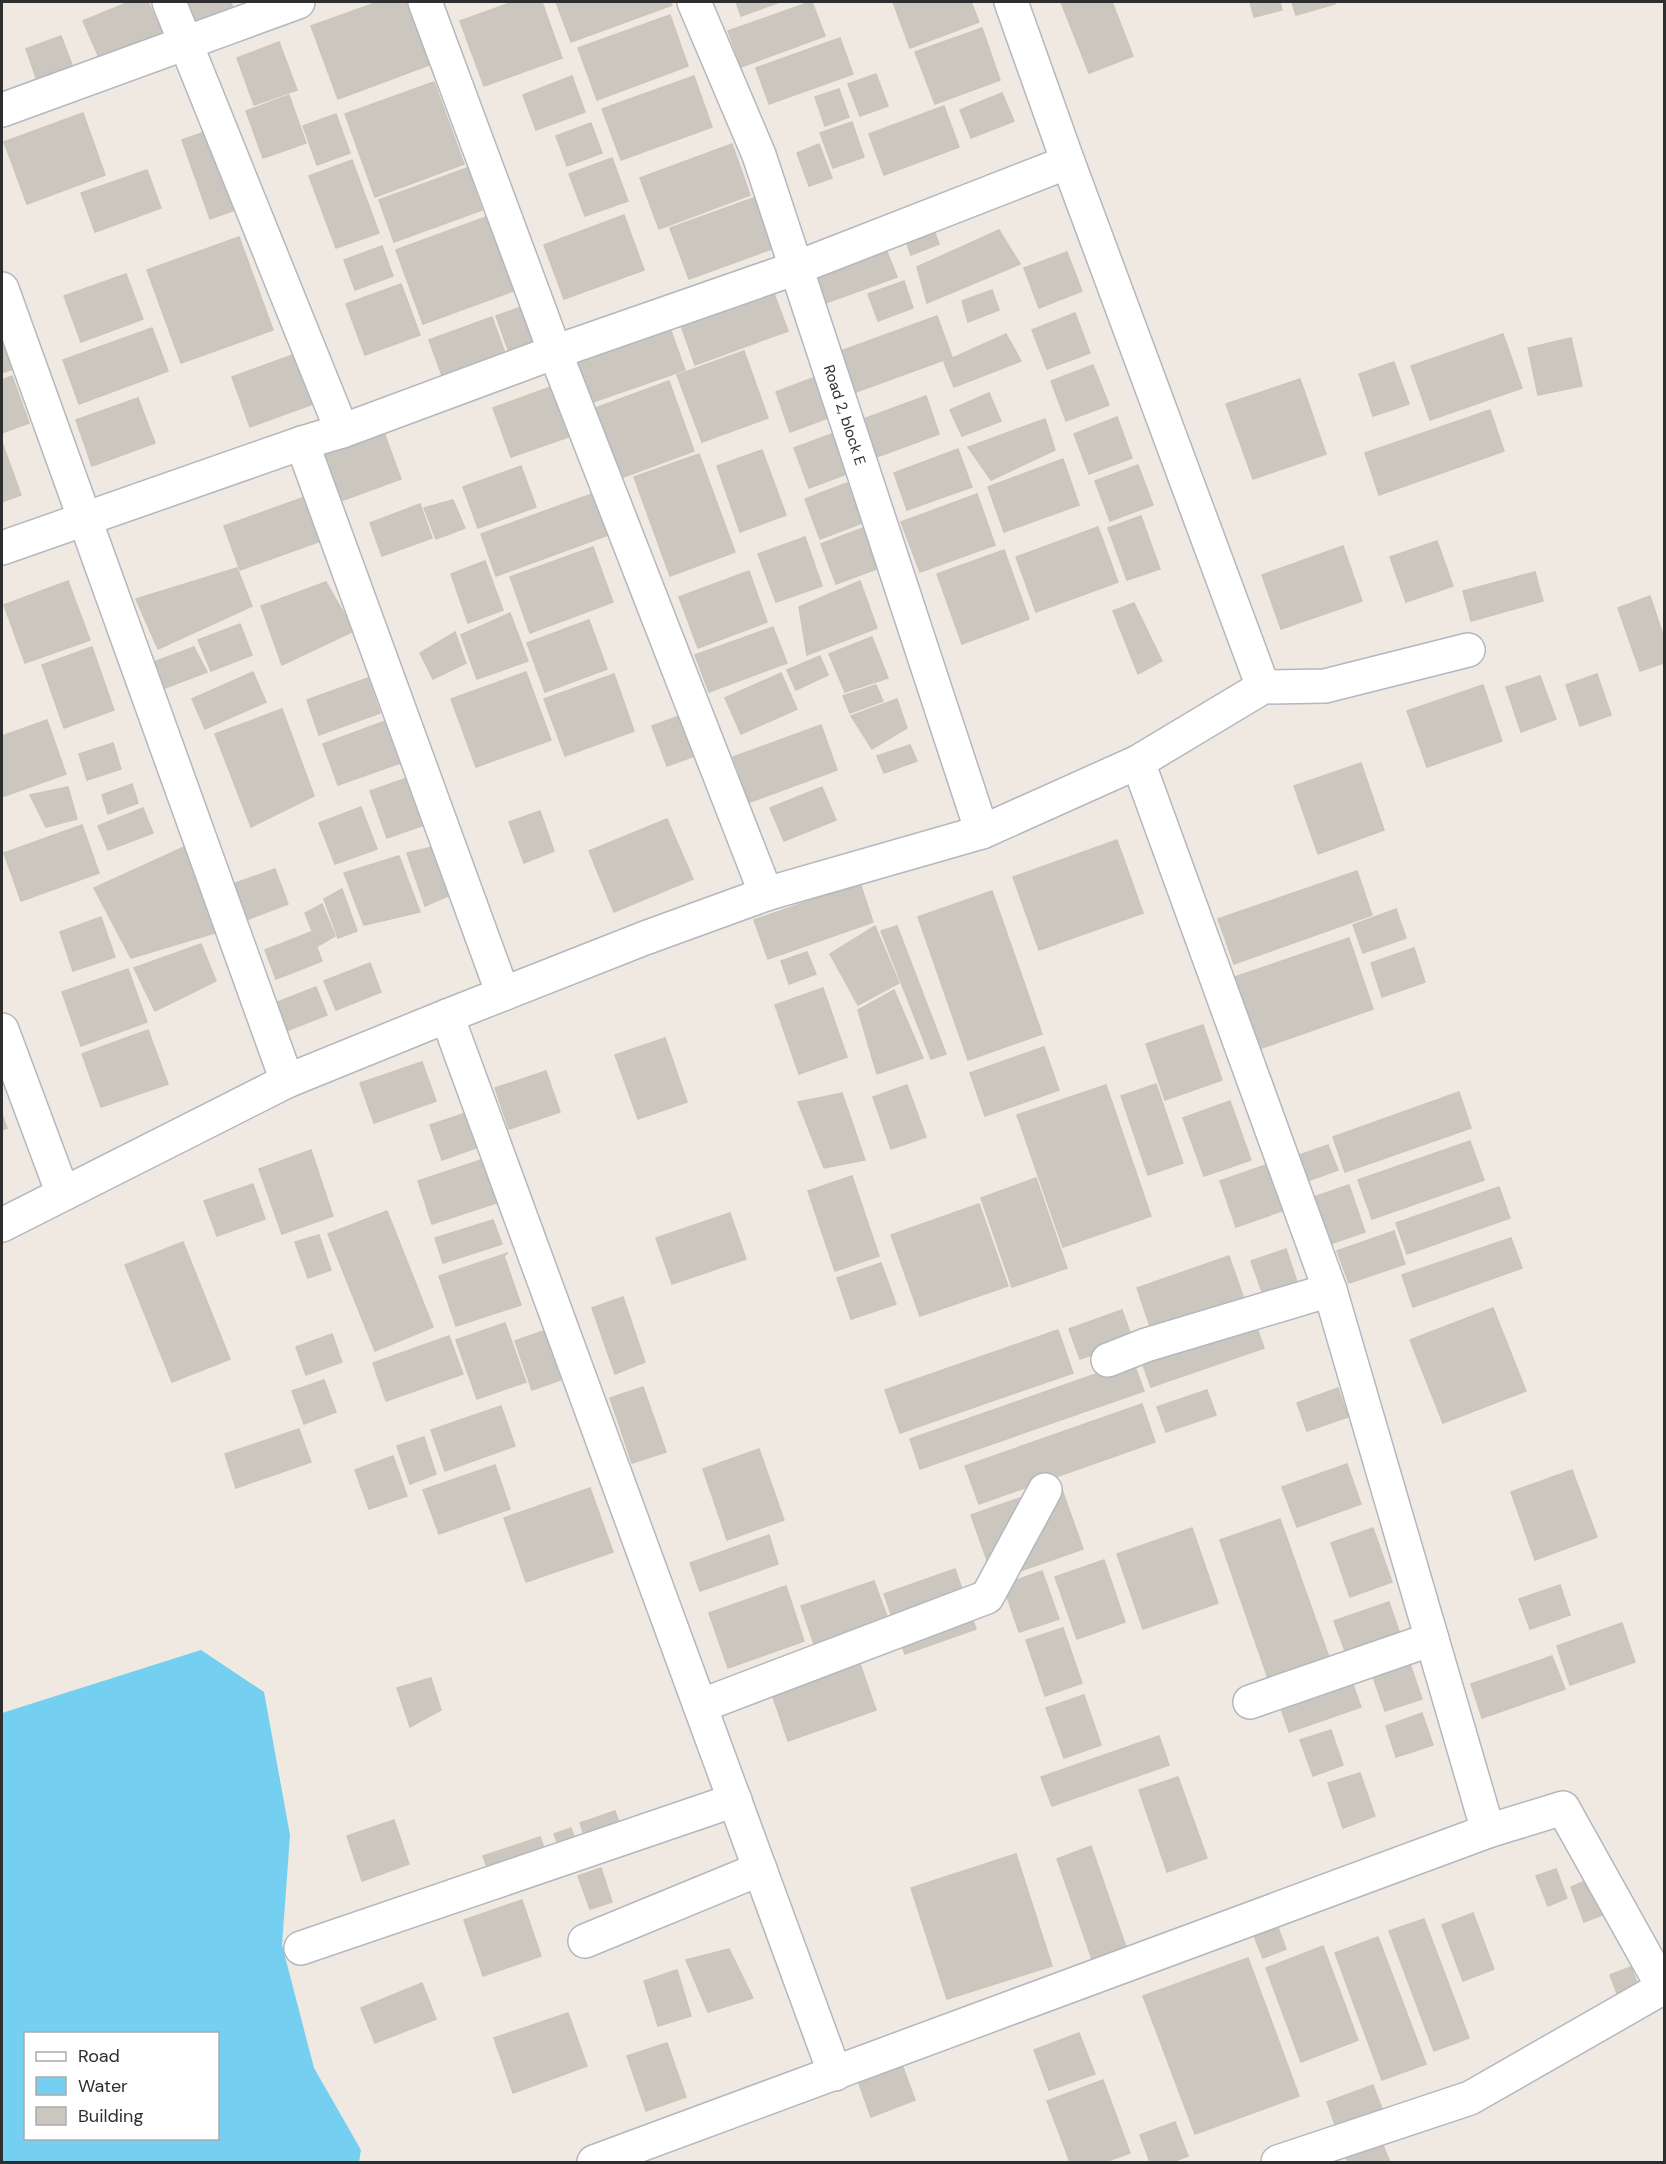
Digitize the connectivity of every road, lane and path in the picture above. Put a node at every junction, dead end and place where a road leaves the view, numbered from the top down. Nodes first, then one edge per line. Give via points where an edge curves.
1 (169, 2) edge
2 (298, 2) edge
3 (425, 2) edge
4 (694, 2) edge
5 (1011, 2) edge
6 (185, 42) junction
7 (2, 110) edge
8 (1068, 162) junction
9 (796, 268) junction
10 (2, 289) edge
11 (555, 351) junction
12 (342, 431) junction
13 (302, 443) junction
14 (84, 519) junction
15 (2, 548) edge
16 (1468, 650) dead end
17 (1263, 687) junction
18 (1138, 762) junction
19 (982, 832) junction
20 (766, 894) junction
21 (503, 994) junction
22 (447, 1016) junction
23 (2, 1030) edge
24 (287, 1081) junction
25 (63, 1194) junction
26 (2, 1225) edge
27 (1330, 1290) junction
28 (1108, 1360) dead end
29 (1045, 1490) dead end
30 (1432, 1639) junction
31 (1250, 1702) dead end
32 (700, 1706) junction
33 (735, 1800) junction
34 (1488, 1832) junction
35 (760, 1869) junction
36 (585, 1941) dead end
37 (301, 1948) dead end
38 (1664, 1988) edge
39 (835, 2074) junction
40 (594, 2163) edge
41 (1278, 2163) edge

1 - 6 street
2 - 6 street
3 - 11 street
4 - 9 street, Road 2, block E via 759,155
5 - 8 street
6 - 7 street
6 - 12 street
8 - 9 street
8 - 17 street
9 - 11 street
9 - 19 street, Road 2, block E
10 - 14 street
11 - 12 street
11 - 20 street
12 - 13 street
13 - 14 street
13 - 21 street
14 - 15 street
14 - 24 street
16 - 17 street via 1325,686
17 - 18 street
18 - 19 street
18 - 27 street
19 - 20 street
20 - 21 street
21 - 22 street
22 - 24 street
22 - 32 street
23 - 25 street
24 - 25 street
25 - 26 street
27 - 28 street
27 - 30 street
29 - 32 street via 987,1597
30 - 31 street
30 - 34 street
32 - 33 street
33 - 35 street
33 - 37 street
34 - 38 street via 1563,1808
34 - 39 street
35 - 36 street
35 - 39 street
38 - 41 street via 1470,2098
39 - 40 street

